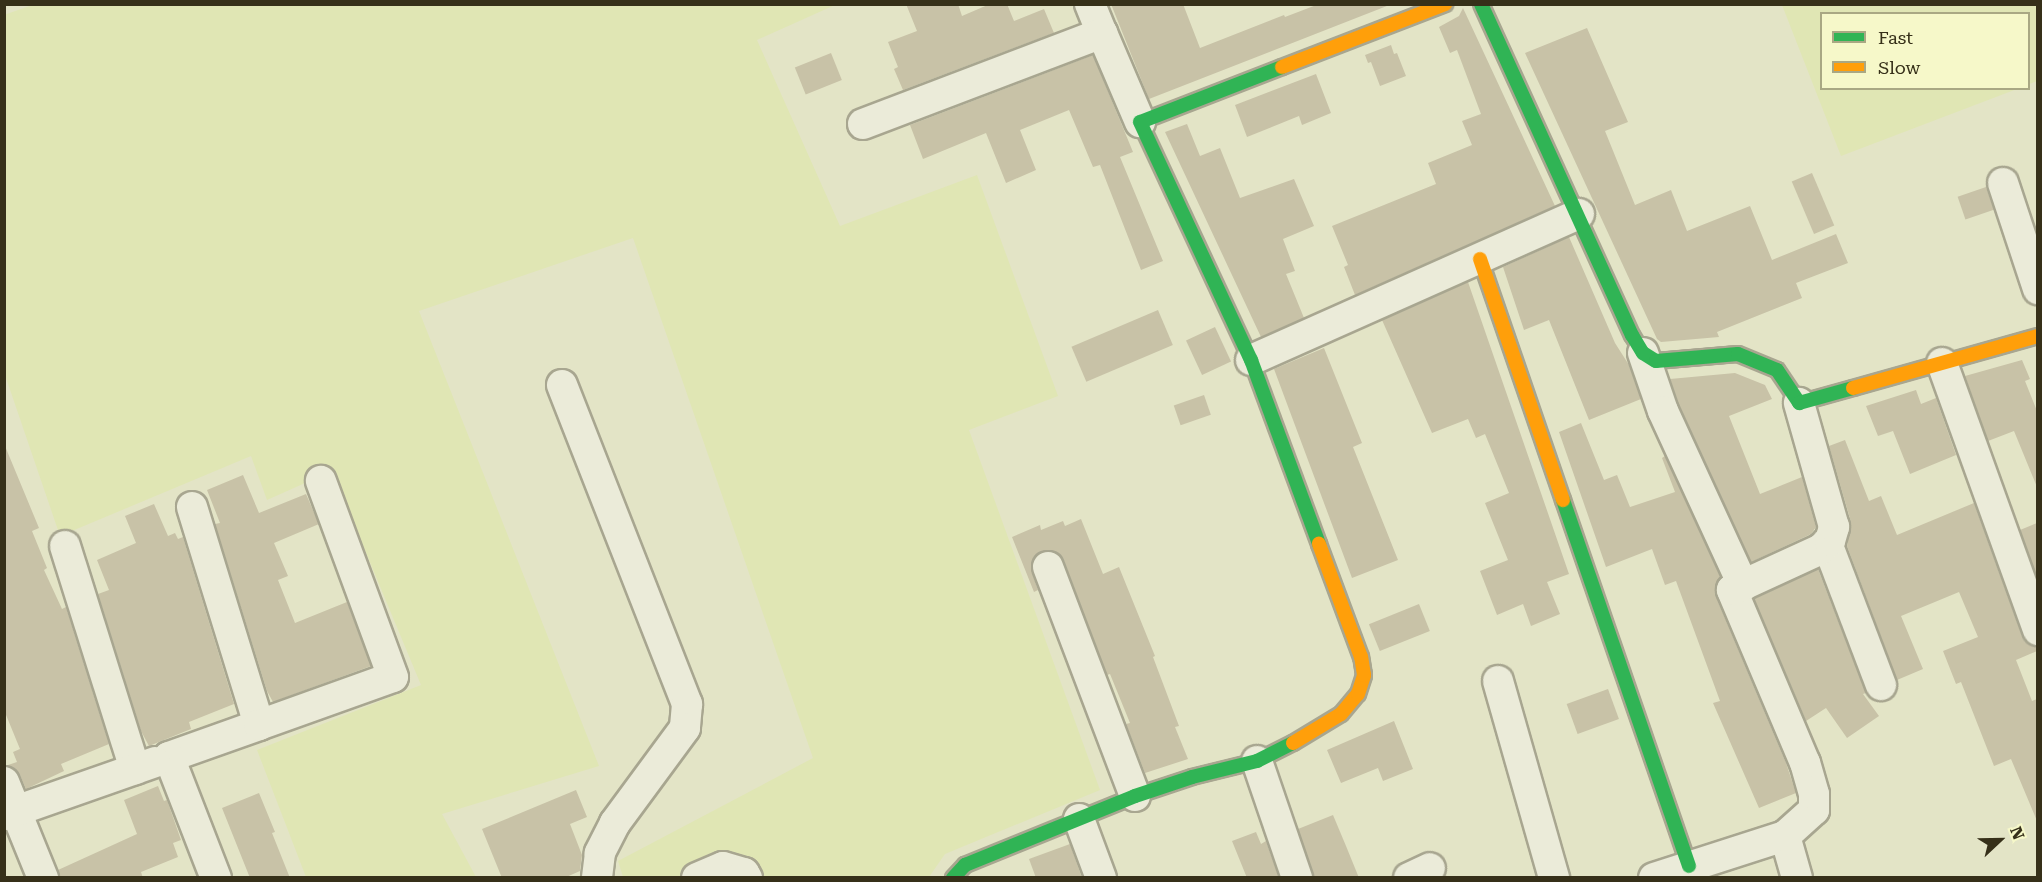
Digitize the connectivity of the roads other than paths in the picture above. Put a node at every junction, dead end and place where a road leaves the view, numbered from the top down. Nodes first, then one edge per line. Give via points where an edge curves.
1 (1090, 4) edge
2 (1445, 4) edge
3 (1481, 4) edge
4 (1102, 33) junction
5 (1140, 122) junction
6 (863, 124) dead end
7 (2003, 183) dead end
8 (1579, 214) junction
9 (1480, 259) junction
10 (2037, 289) edge
11 (2037, 336) edge
12 (1643, 352) junction
13 (1251, 360) junction
14 (1942, 363) junction
15 (562, 385) dead end
16 (1799, 403) junction
17 (321, 481) dead end
18 (192, 507) dead end
19 (1827, 543) junction
20 (65, 546) dead end
21 (1048, 567) dead end
22 (1743, 585) junction
23 (2037, 630) edge
24 (1497, 681) dead end
25 (1881, 685) dead end
26 (259, 725) junction
27 (169, 757) junction
28 (1257, 761) junction
29 (135, 769) junction
30 (4, 782) edge
31 (1135, 796) junction
32 (10, 814) edge
33 (1079, 819) junction
34 (1785, 836) junction
35 (1689, 866) junction
36 (962, 873) edge
37 (44, 878) edge
38 (216, 878) edge
39 (597, 878) edge
40 (697, 878) edge
41 (747, 878) edge
42 (1101, 878) edge
43 (1297, 878) edge
44 (1554, 878) edge
45 (1654, 878) edge
46 (1797, 878) edge

1 - 4 street
2 - 5 street
3 - 8 street
4 - 5 street
4 - 6 street
5 - 13 street
7 - 10 street
8 - 9 street
8 - 12 street
9 - 13 street
9 - 35 street
11 - 14 street
12 - 16 street via 1656,361 1738,354 1777,370
12 - 22 street via 1663,411
13 - 28 street via 1361,657 1364,675 1358,694 1341,714
14 - 16 street
14 - 23 street
15 - 39 street via 687,704 685,728 615,823 600,853
16 - 19 street via 1834,527
17 - 26 street via 393,676
18 - 26 street
19 - 22 street
19 - 25 street
20 - 29 street
21 - 31 street
22 - 34 street via 1732,590 1805,763 1814,794 1814,810
24 - 44 street
26 - 27 street
27 - 29 street
27 - 38 street
28 - 31 street
28 - 43 street
29 - 32 street
30 - 32 street
31 - 33 street
32 - 37 street
33 - 36 street
33 - 42 street
34 - 35 street
34 - 46 street
35 - 45 street
40 - 41 street via 723,867 744,873

